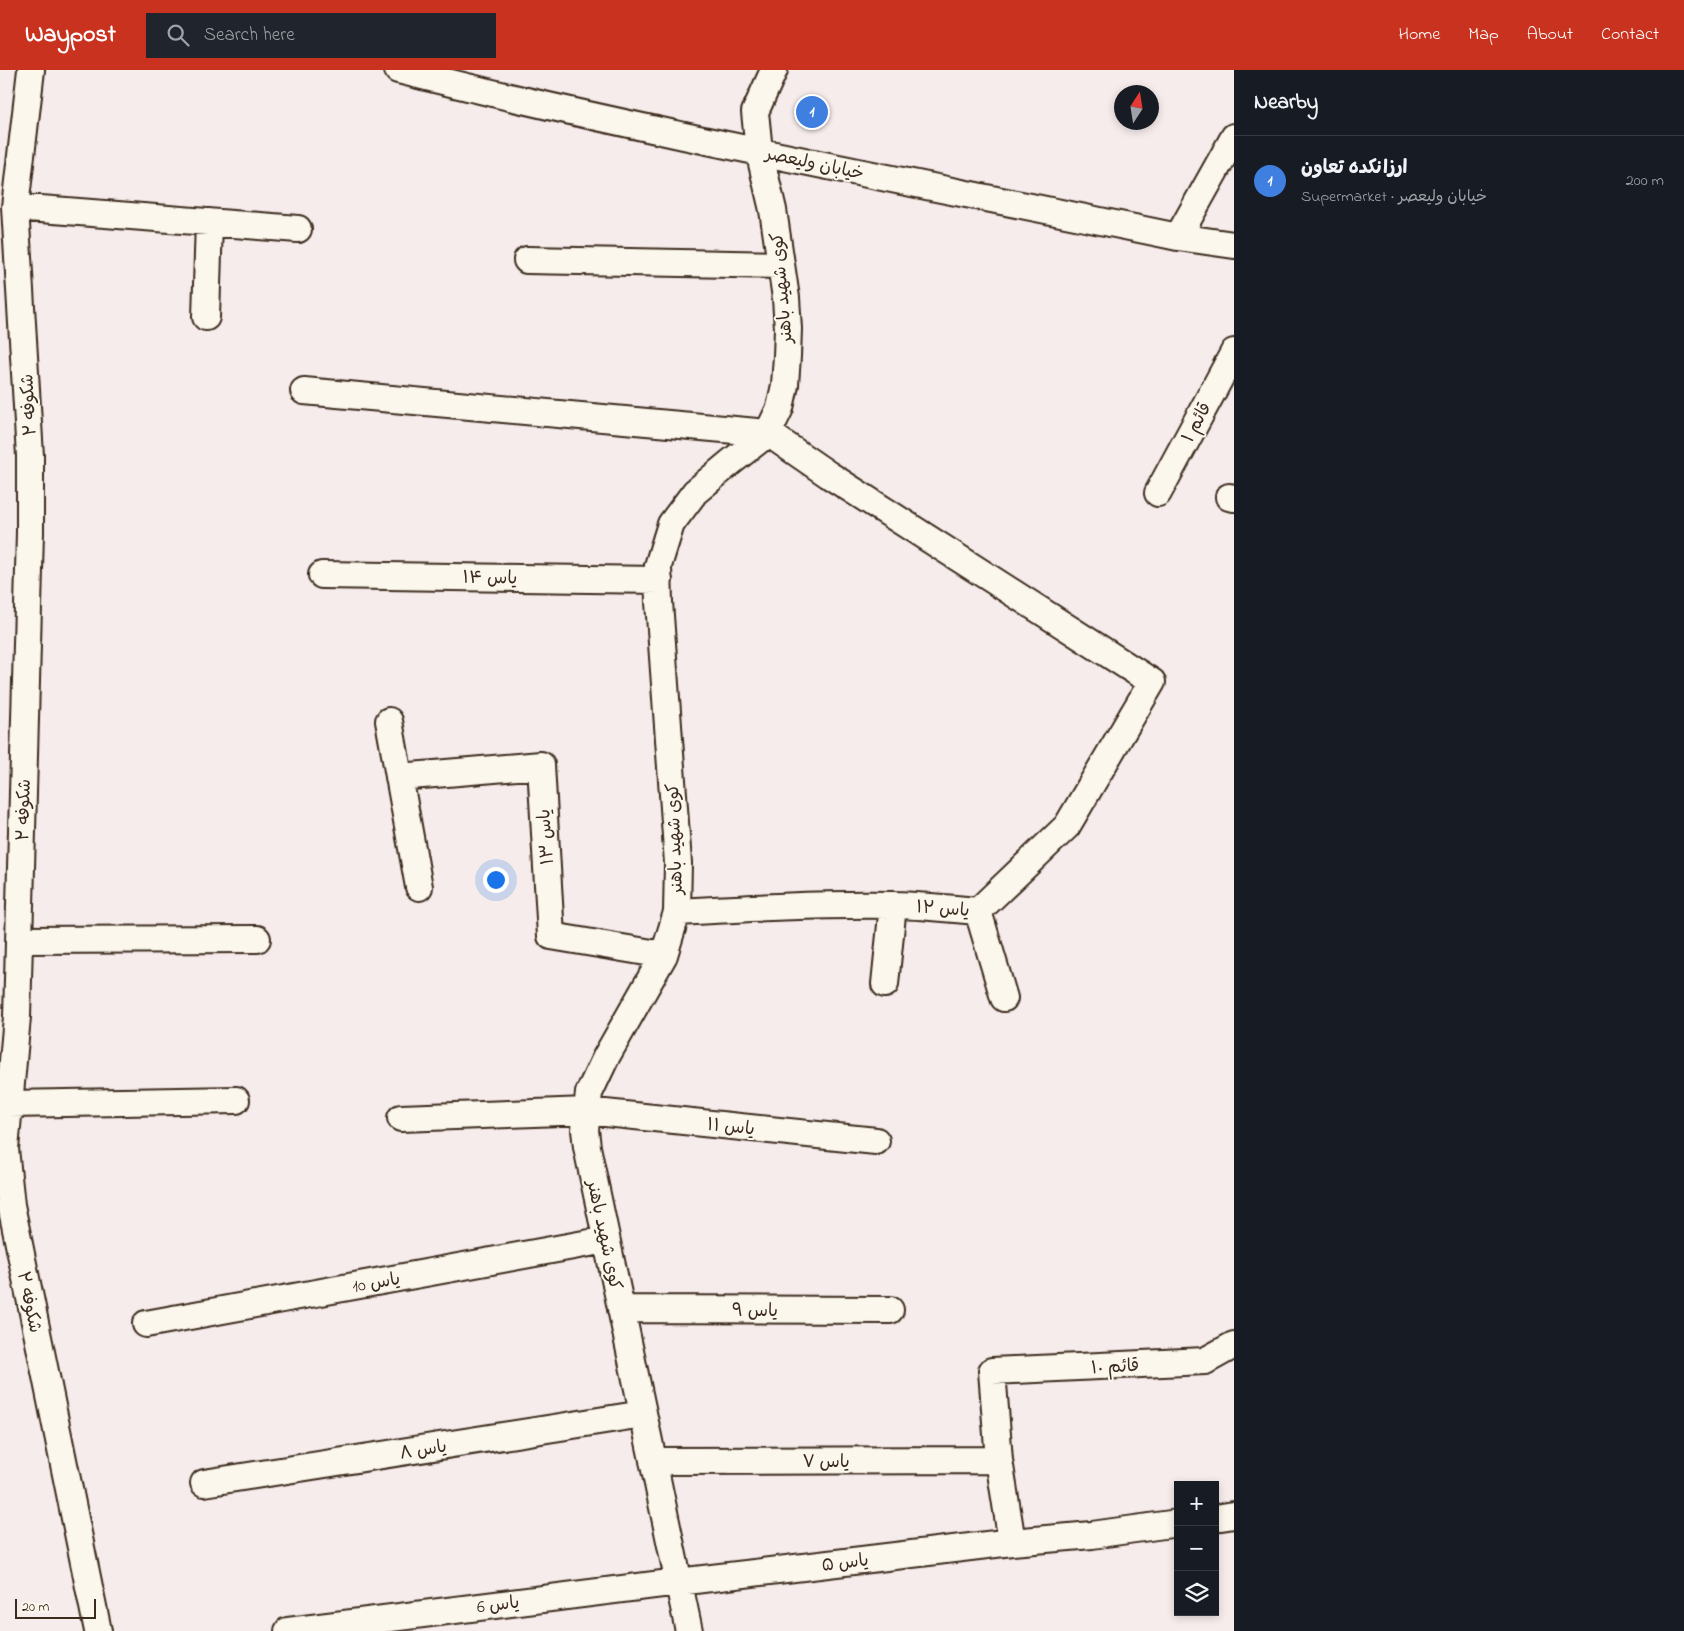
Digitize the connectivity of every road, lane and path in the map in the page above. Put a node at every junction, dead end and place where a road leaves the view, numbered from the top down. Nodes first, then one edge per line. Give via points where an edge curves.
1 (31, 70) edge
2 (398, 70) edge
3 (774, 70) edge
4 (1234, 137) edge
5 (759, 151) junction
6 (15, 207) junction
7 (209, 222) junction
8 (298, 229) dead end
9 (1178, 236) junction
10 (1234, 245) edge
11 (527, 260) dead end
12 (781, 266) junction
13 (206, 317) dead end
14 (1234, 352) edge
15 (304, 391) dead end
16 (768, 434) junction
17 (1158, 493) dead end
18 (322, 575) dead end
19 (659, 580) junction
20 (389, 721) dead end
21 (399, 777) junction
22 (418, 887) dead end
23 (893, 905) junction
24 (978, 911) junction
25 (677, 912) junction
26 (257, 939) dead end
27 (19, 940) junction
28 (664, 955) junction
29 (885, 984) dead end
30 (1004, 998) dead end
31 (236, 1100) dead end
32 (9, 1104) junction
33 (586, 1111) junction
34 (401, 1118) dead end
35 (876, 1141) dead end
36 (606, 1240) junction
37 (621, 1309) junction
38 (890, 1310) dead end
39 (146, 1324) dead end
40 (1234, 1345) edge
41 (643, 1414) junction
42 (999, 1460) junction
43 (653, 1461) junction
44 (204, 1483) dead end
45 (1234, 1515) edge
46 (1219, 1517) edge
47 (1174, 1524) edge
48 (1012, 1542) junction
49 (678, 1582) junction
50 (98, 1631) edge
51 (288, 1631) edge
52 (689, 1631) edge

1 - 6 street, شکوفه ۲
2 - 5 street, خیابان ولیعصر via 507,98
3 - 5 street, کوی شهید باهنر via 755,112
4 - 9 street
5 - 9 street, خیابان ولیعصر
5 - 12 street, کوی شهید باهنر via 773,210
6 - 7 street
6 - 27 street, شکوفه ۲ via 30,456
7 - 8 street
7 - 13 street
9 - 10 street, خیابان ولیعصر
11 - 12 street
12 - 16 street, کوی شهید باهنر via 788,328 785,385 780,408
14 - 17 street, قائم ۱
15 - 16 street
16 - 19 street, کوی شهید باهنر via 695,492 670,524 658,566
16 - 24 street, یاس ۱۲ via 1152,682 1067,826
18 - 19 street, یاس ۱۴
19 - 25 street, کوی شهید باهنر via 678,863
20 - 21 street
21 - 22 street
21 - 28 street, یاس ۱۳ via 541,765 551,936
23 - 24 street, یاس ۱۲
23 - 25 street, یاس ۱۲
23 - 29 street
24 - 30 street
25 - 28 street, کوی شهید باهنر
26 - 27 street
27 - 32 street, شکوفه ۲ via 17,1017
28 - 33 street, کوی شهید باهنر via 596,1077
31 - 32 street
32 - 50 street, شکوفه ۲ via 4,1149 11,1205
33 - 34 street, یاس ۱۱
33 - 35 street, یاس ۱۱
33 - 36 street, کوی شهید باهنر via 586,1147
36 - 37 street, کوی شهید باهنر
36 - 39 street, یاس 10
37 - 38 street, یاس ۹
37 - 41 street, کوی شهید باهنر
40 - 42 street, قائم ۱۰ via 1205,1361 992,1371
41 - 43 street, کوی شهید باهنر
41 - 44 street, یاس ۸
42 - 43 street, یاس ۷
42 - 48 street
43 - 49 street, کوی شهید باهنر
45 - 46 street
47 - 48 street, یاس ۵ via 1092,1536
48 - 49 street, یاس ۵
49 - 51 street, یاس 6
49 - 52 street, کوی شهید باهنر

